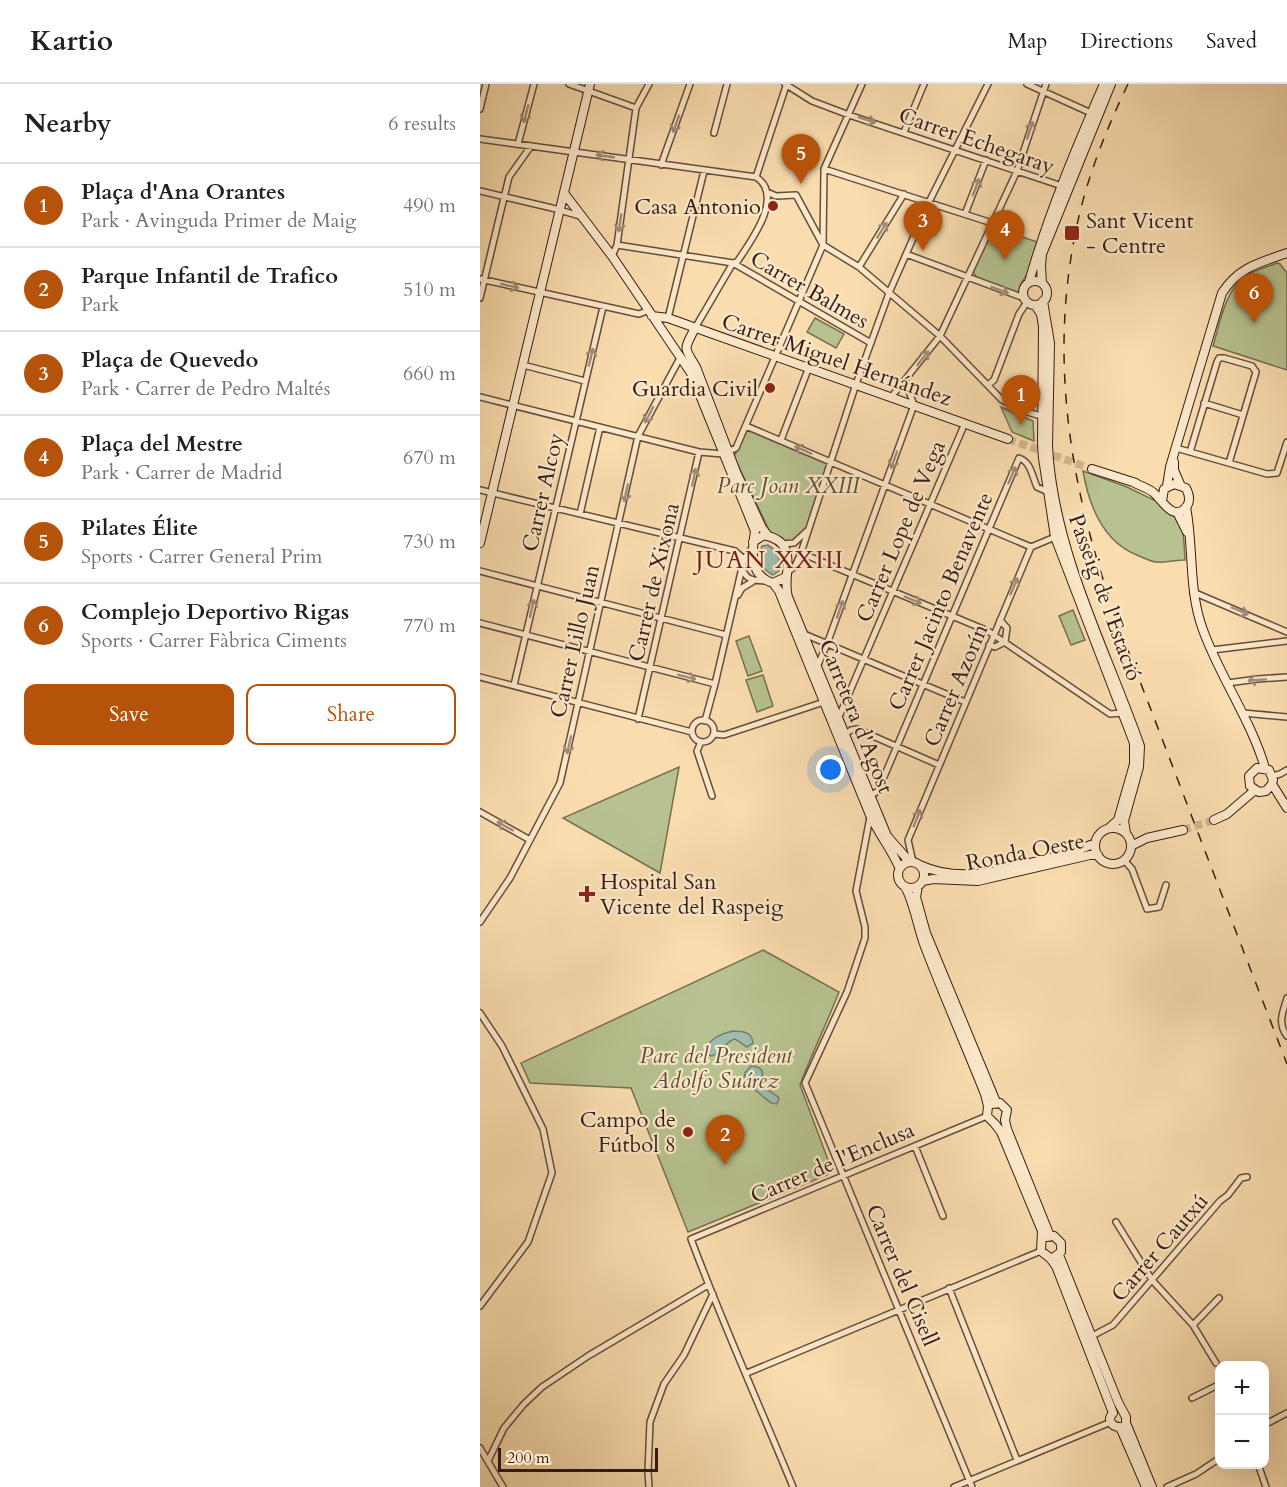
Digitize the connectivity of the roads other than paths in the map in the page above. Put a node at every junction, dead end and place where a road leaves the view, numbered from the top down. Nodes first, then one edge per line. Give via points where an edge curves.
1 (486, 84) edge
2 (534, 84) edge
3 (569, 84) edge
4 (649, 84) edge
5 (690, 84) edge
6 (727, 84) edge
7 (862, 84) edge
8 (924, 84) edge
9 (988, 84) edge
10 (1027, 84) edge
11 (1046, 84) edge
12 (1104, 84) edge
13 (1111, 84) edge
14 (786, 85) edge
15 (589, 87) edge
16 (1043, 91) junction
17 (636, 108) junction
18 (480, 109) edge
19 (1091, 113) junction
20 (849, 115) junction
21 (904, 132) junction
22 (714, 133) dead end
23 (480, 139) edge
24 (518, 144) junction
25 (531, 146) junction
26 (956, 150) junction
27 (574, 152) junction
28 (628, 160) junction
29 (986, 160) junction
30 (661, 165) junction
31 (824, 169) junction
32 (704, 171) junction
33 (1017, 171) junction
34 (756, 177) junction
35 (1062, 186) junction
36 (480, 191) edge
37 (767, 192) junction
38 (564, 193) junction
39 (904, 194) junction
40 (504, 196) junction
41 (929, 202) junction
42 (560, 210) junction
43 (965, 214) junction
44 (584, 218) junction
45 (992, 223) junction
46 (617, 245) junction
47 (824, 245) junction
48 (1287, 253) edge
49 (906, 254) junction
50 (683, 255) junction
51 (612, 256) junction
52 (733, 263) junction
53 (859, 267) junction
54 (968, 278) junction
55 (482, 279) edge
56 (1029, 282) junction
57 (1042, 283) junction
58 (540, 292) junction
59 (889, 293) junction
60 (480, 298) edge
61 (1033, 301) junction
62 (799, 302) junction
63 (603, 307) junction
64 (650, 313) junction
65 (668, 318) junction
66 (660, 327) junction
67 (695, 328) junction
68 (940, 336) junction
69 (871, 343) junction
70 (686, 345) junction
71 (674, 346) junction
72 (776, 356) junction
73 (680, 358) junction
74 (523, 365) junction
75 (808, 367) junction
76 (905, 380) junction
77 (585, 381) junction
78 (856, 384) junction
79 (988, 385) junction
80 (892, 396) junction
81 (480, 397) edge
82 (1204, 403) junction
83 (512, 405) junction
84 (914, 405) junction
85 (1243, 415) junction
86 (1041, 416) junction
87 (575, 421) junction
88 (965, 423) junction
89 (746, 426) junction
90 (600, 427) junction
91 (638, 436) junction
92 (1008, 439) tunnel mouth
93 (781, 440) junction
94 (1287, 442) edge
95 (1045, 445) junction
96 (1175, 451) junction
97 (699, 452) junction
98 (726, 452) junction
99 (1190, 452) junction
100 (1046, 459) junction
101 (1284, 461) edge
102 (831, 462) junction
103 (1229, 463) junction
104 (1092, 469) tunnel mouth
105 (1133, 482) junction
106 (1180, 484) junction
107 (885, 485) junction
108 (1166, 488) junction
109 (480, 490) edge
110 (1046, 491) junction
111 (492, 493) junction
112 (1162, 501) junction
113 (930, 504) junction
114 (1186, 507) junction
115 (555, 508) junction
116 (1177, 512) junction
117 (580, 514) junction
118 (619, 524) junction
119 (988, 528) junction
120 (808, 530) junction
121 (768, 536) junction
122 (1055, 537) junction
123 (681, 538) junction
124 (480, 543) edge
125 (781, 544) junction
126 (1191, 544) junction
127 (753, 545) junction
128 (1031, 547) junction
129 (801, 553) junction
130 (744, 559) junction
131 (742, 569) junction
132 (480, 571) edge
133 (787, 574) junction
134 (852, 574) junction
135 (752, 582) junction
136 (770, 582) junction
137 (537, 586) junction
138 (892, 592) junction
139 (1193, 592) junction
140 (602, 602) junction
141 (734, 602) junction
142 (951, 615) junction
143 (662, 618) junction
144 (1000, 620) junction
145 (480, 623) edge
146 (1287, 632) edge
147 (804, 634) junction
148 (994, 634) junction
149 (526, 635) junction
150 (726, 635) junction
151 (1287, 641) edge
152 (1005, 642) junction
153 (827, 644) junction
154 (989, 645) junction
155 (1212, 650) junction
156 (590, 652) junction
157 (862, 660) junction
158 (817, 667) junction
159 (650, 668) junction
160 (480, 677) edge
161 (1287, 677) edge
162 (715, 684) junction
163 (1228, 684) junction
164 (514, 685) junction
165 (922, 685) junction
166 (827, 701) junction
167 (965, 702) junction
168 (579, 704) junction
169 (1122, 713) junction
170 (1243, 713) junction
171 (1287, 717) edge
172 (638, 718) junction
173 (838, 719) junction
174 (705, 721) junction
175 (692, 732) junction
176 (714, 734) junction
177 (844, 735) junction
178 (700, 742) junction
179 (897, 746) junction
180 (939, 765) junction
181 (1261, 768) junction
182 (1287, 770) edge
183 (1272, 780) junction
184 (1252, 788) junction
185 (1266, 791) junction
186 (712, 796) dead end
187 (870, 796) junction
188 (1280, 799) junction
189 (1287, 808) edge
190 (480, 812) edge
191 (870, 815) junction
192 (1214, 820) tunnel mouth
193 (1109, 828) junction
194 (1183, 830) tunnel mouth
195 (1129, 839) junction
196 (530, 840) junction
197 (1095, 843) junction
198 (1098, 855) junction
199 (1124, 860) junction
200 (914, 863) junction
201 (899, 867) junction
202 (920, 884) junction
203 (1166, 885) dead end
204 (905, 887) junction
205 (480, 922) edge
206 (1287, 1001) edge
207 (480, 1013) edge
208 (1287, 1036) edge
209 (992, 1104) junction
210 (987, 1116) junction
211 (1005, 1120) junction
212 (995, 1124) junction
213 (915, 1146) junction
214 (844, 1175) junction
215 (1247, 1177) dead end
216 (943, 1216) dead end
217 (1116, 1222) dead end
218 (1047, 1238) junction
219 (1041, 1251) junction
220 (1059, 1255) junction
221 (1050, 1258) junction
222 (1152, 1280) junction
223 (708, 1285) junction
224 (949, 1288) junction
225 (713, 1294) junction
226 (1219, 1298) dead end
227 (480, 1306) edge
228 (900, 1309) junction
229 (1193, 1325) junction
230 (1092, 1336) junction
231 (1215, 1361) edge
232 (747, 1373) junction
233 (1215, 1386) edge
234 (1192, 1398) dead end
235 (1122, 1412) junction
236 (1113, 1413) junction
237 (1287, 1413) edge
238 (1111, 1422) junction
239 (1269, 1422) edge
240 (1123, 1425) junction
241 (480, 1448) edge
242 (1017, 1460) junction
243 (488, 1461) junction
244 (1215, 1461) edge
245 (1260, 1469) edge
246 (971, 1484) edge
247 (1151, 1486) edge
248 (503, 1487) edge
249 (649, 1487) edge
250 (793, 1487) edge
251 (954, 1487) edge
252 (1167, 1487) edge
253 (1266, 1487) edge

1 - 18 street
2 -> 24 street
3 - 15 street
4 - 17 street
5 -> 30 street
6 - 22 street
7 - 20 street
8 - 21 street
9 - 26 street
10 - 16 street
11 - 16 street
12 - 19 main road
13 - 57 main road via 1042,254
14 - 20 street, Carrer Echegaray via 812,101
14 - 34 street
15 - 17 street
15 - 27 main road
16 - 19 street
33 -> 16 street
17 - 28 street
19 - 35 main road
20 -> 21 street, Carrer Echegaray
20 - 31 street
21 - 26 street, Carrer Echegaray
23 - 24 street
24 - 25 street
25 - 27 street
25 - 40 street via 510,177
26 - 29 street, Carrer Echegaray
26 - 41 street
28 -> 27 street
27 - 38 main road
28 - 30 street
28 -> 46 street
29 - 33 street, Carrer Echegaray
43 -> 29 street
30 - 32 street
31 - 39 street
31 - 47 street
32 - 34 street
32 - 50 street
33 - 35 street, Carrer Echegaray
33 - 45 street
34 - 37 street via 764,182
35 - 56 main road
36 - 40 street
37 - 47 street via 776,196 796,195
37 - 52 street via 762,219
38 - 42 main road
38 - 44 main road
39 - 41 street
53 -> 39 street
40 - 42 street
40 - 55 street
41 - 43 street
41 - 49 street
42 - 44 street
42 - 58 main road
43 - 45 street
44 - 51 main road
45 - 54 street
46 - 50 street
46 - 51 street
47 - 53 street
47 - 62 street
48 - 96 main road via 1240,272 1222,293
49 - 54 street
49 - 59 street
50 - 52 street
50 - 65 street
51 - 64 main road
52 - 62 street, Carrer Balmes
52 - 67 street
53 - 59 street
54 -> 61 street
54 - 68 street
55 -> 58 street
55 - 60 street
56 - 57 main road
56 - 61 main road via 1023,289
57 - 61 main road via 1047,292
58 - 63 street
58 - 74 main road
59 - 68 street
59 - 69 street
61 - 79 street via 1018,314 994,380
61 - 86 main road, Passeig de l'Estació via 1043,327
61 - 95 main road, Passeig de l'Estació via 1050,343
62 - 69 street, Carrer Balmes
62 - 72 street
63 - 64 street
77 -> 63 street, Carrer Alcoy
64 - 65 main road, Carrer Miguel Hernández
64 - 66 main road
65 - 66 main road
65 - 67 main road, Carrer Miguel Hernández
66 - 71 main road
67 - 70 main road
67 - 72 main road, Carrer Miguel Hernández
76 -> 68 street
68 - 79 street
69 - 78 street
70 - 71 main road
70 - 98 main road
71 - 73 main road
72 - 75 main road, Carrer Miguel Hernández
72 - 89 street
73 -> 91 street, Carrer Lillo Juan
73 - 98 main road via 691,373
74 - 77 street
74 - 83 main road
75 - 78 main road, Carrer Miguel Hernández
75 - 93 street
76 - 80 street
76 - 84 street
77 - 87 street, Carrer Alcoy
78 - 80 main road, Carrer Miguel Hernández
78 - 102 street
79 - 86 street via 1002,400
80 - 84 main road, Carrer Miguel Hernández
81 - 83 street
82 - 85 street
82 - 85 street via 1218,359 1253,367 1256,372
82 - 99 street
83 - 87 street
83 - 111 main road
84 - 88 main road, Carrer Miguel Hernández
84 -> 107 street
85 - 103 street
86 - 95 main road, Passeig de l'Estació
87 - 90 street
87 - 115 street, Carrer Alcoy
88 - 92 main road, Carrer Miguel Hernández
88 - 113 street, Carrer Lope de Vega
89 - 93 street
89 - 98 street via 736,448
90 - 91 street
90 - 117 street
91 - 97 street
91 -> 118 street, Carrer Lillo Juan
102 -> 93 street
94 - 101 street
95 - 100 main road, Passeig de l'Estació, bridge
96 - 99 street
96 - 106 main road via 1174,470
96 - 108 main road
97 - 98 street
123 -> 97 street, Carrer de Xixona
98 - 121 main road
98 - 127 main road via 755,531
99 - 103 street
100 - 110 main road, Passeig de l'Estació
100 - 195 main road, Passeig de l'Estació via 1059,527 1073,570 1140,746 1139,767 1124,821
101 - 103 street via 1277,473 1267,474
102 - 107 street
102 - 120 street
104 - 105 main road
105 - 108 main road
105 - 112 main road
106 - 108 main road
106 - 114 main road via 1189,494
107 - 113 street
107 - 134 street
108 - 112 main road
109 - 111 street
119 -> 110 street, Carrer Jacinto Benavente via 1019,458 1028,464 1037,487
110 - 122 main road, Passeig de l'Estació
111 - 115 street
111 - 124 main road
112 - 116 main road via 1166,508
113 - 119 street
113 - 138 street, Carrer Lope de Vega
114 - 116 main road
114 - 126 main road
115 - 117 street
115 - 137 street, Carrer Alcoy
116 - 126 main road
117 - 118 street
118 - 123 street
118 - 140 street, Carrer Lillo Juan
119 - 128 street
119 - 142 street, Carrer Jacinto Benavente
120 - 125 street via 794,543
120 - 129 street
121 - 125 main road
121 - 127 main road
122 - 128 street
122 - 169 main road, Passeig de l'Estació
123 - 130 street via 735,551
123 - 143 street, Carrer de Xixona
125 - 133 main road via 788,557
126 - 139 main road
127 - 130 street
127 - 136 main road via 753,564
144 -> 128 street, Carrer Azorín
129 - 133 street
129 - 134 street
130 - 131 street
131 - 135 street
131 - 141 street
132 - 137 street
133 - 136 main road via 779,582
133 - 147 main road, Carretera d'Agost via 785,588
134 - 138 street
153 -> 134 street
135 - 136 street
135 - 141 street via 742,588
136 - 166 main road, Carretera d'Agost via 779,591
137 - 140 street
149 -> 137 street, Carrer Alcoy
138 -> 142 street
138 - 157 street, Carrer Lope de Vega
139 -> 146 street
139 - 155 main road
140 - 143 street
140 - 156 street, Carrer Lillo Juan
141 - 150 street
142 - 148 street
142 - 165 street, Carrer Jacinto Benavente
143 - 150 street
143 - 159 street, Carrer de Xixona
144 - 148 street, Carrer Azorín
144 - 152 street via 1007,628
145 - 149 street
147 - 153 street
147 - 158 main road, Carretera d'Agost
148 - 152 street
148 - 154 street, Carrer Azorín
149 - 156 street
149 - 164 street, Carrer Alcoy
150 - 162 street
151 - 155 street
152 - 154 street via 995,647
152 - 169 street via 1110,714
153 - 157 street
153 - 158 street
154 - 167 street, Carrer Azorín
155 - 163 main road
156 - 159 street
156 - 168 street, Carrer Lillo Juan
157 - 165 street
157 - 173 street, Carrer Lope de Vega
158 - 166 main road, Carretera d'Agost
159 -> 162 street
159 - 172 street, Carrer de Xixona
160 - 164 street
161 -> 163 street
162 - 174 street
163 - 170 main road
164 - 168 street
165 - 167 street
165 - 179 street, Carrer Jacinto Benavente
166 - 173 main road, Carretera d'Agost
166 - 176 street via 724,735
166 - 191 main road, Carretera d'Agost
167 - 180 street, Carrer Azorín
168 - 172 street
168 -> 196 street, Carrer Lillo Juan via 560,783
169 - 193 main road, Ronda Oeste via 1134,743 1134,764 1118,820
170 - 171 street
170 - 181 main road via 1260,753
172 - 175 street
173 - 177 main road, Carretera d'Agost
174 - 175 street via 697,722
174 - 176 street via 711,724
175 - 178 street
176 - 178 street via 709,741
177 - 179 street via 857,729
177 - 187 main road, Carretera d'Agost
178 - 186 street via 697,751
179 - 180 street
179 - 187 street, Carrer Jacinto Benavente via 878,791
200 -> 180 street, Carrer Azorín via 908,840
181 - 183 main road
181 - 184 main road via 1249,776
182 - 183 street
183 - 185 main road
183 - 188 main road
184 - 185 main road
184 - 192 main road via 1227,814
185 - 188 main road
187 - 200 main road, Carretera d'Agost via 887,836
188 - 189 main road
196 -> 190 street
191 - 201 main road, Carretera d'Agost
191 - 214 street, Carrer del Cisell via 856,891 866,927 865,938 848,992 805,1083
193 - 195 main road, Ronda Oeste via 1119,829
193 - 197 main road, Ronda Oeste via 1101,832
194 - 195 main road
195 - 199 main road via 1129,853
196 - 205 street, Carrer Lillo Juan
197 - 198 main road, Ronda Oeste
197 - 200 main road, Ronda Oeste via 983,874 934,872
198 - 199 main road, Ronda Oeste via 1109,863
198 - 202 main road, Ronda Oeste via 978,881 933,879
199 - 203 street via 1132,869 1147,909 1159,907
200 - 201 main road
200 - 202 main road via 924,873
201 - 204 main road via 897,879
202 - 204 main road
202 - 209 main road via 916,897 926,933
204 - 209 main road via 919,932
206 - 208 street via 1280,1021
207 - 227 street via 502,1046 543,1129 552,1173 528,1242
209 - 210 main road
209 - 211 main road via 1006,1107
210 - 212 main road
210 - 213 street, Carrer de l'Enclusa
211 - 212 main road
211 - 218 main road
212 - 218 main road
213 - 214 street, Carrer de l'Enclusa
213 - 216 street
214 - 223 street, Carrer de l'Enclusa via 691,1239
214 - 228 street, Carrer del Cisell
215 - 222 street, Carrer Cautxú via 1241,1178
217 - 222 street
218 - 219 main road
218 - 220 main road via 1057,1238 1061,1243
219 - 221 main road
219 - 224 street
220 - 221 main road
220 - 230 main road
221 - 236 main road
222 - 229 street
222 - 230 street, Carrer Cautxú via 1113,1325
223 - 225 street
223 - 243 street via 542,1387 504,1428
224 - 228 street
224 - 242 street
225 - 232 street
225 - 249 street via 684,1355 664,1384 650,1422
226 - 229 street
228 - 232 street
228 - 246 street, Carrer del Cisell
229 - 231 street
230 - 235 main road
232 - 250 street
233 - 234 street
235 - 236 main road
235 - 240 main road via 1126,1417
236 - 238 main road
237 - 239 street
238 - 240 main road via 1116,1427
238 - 242 street
240 - 247 main road
241 - 243 street
242 - 246 street
243 - 248 street
244 - 252 street
245 - 253 street
246 - 251 street

